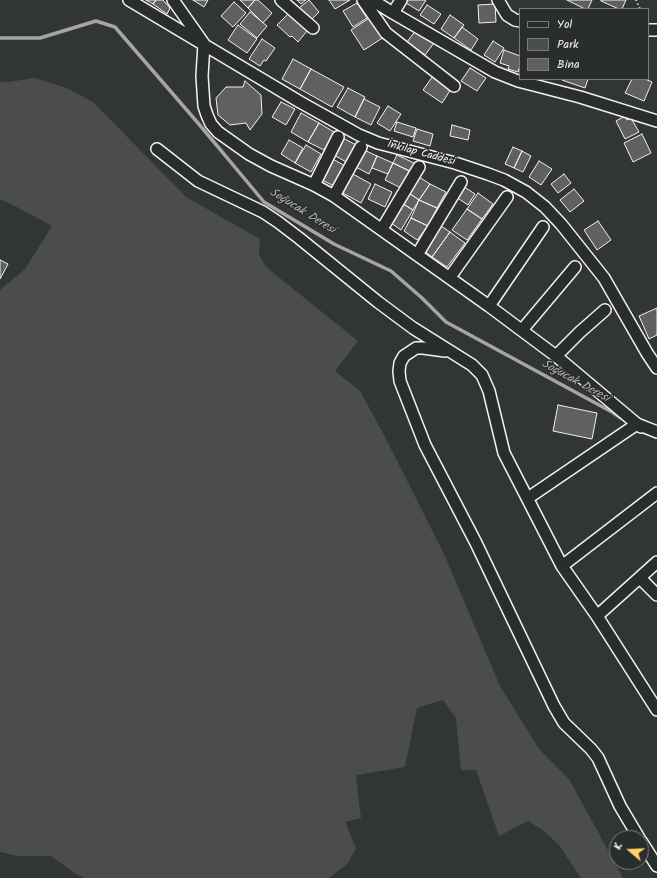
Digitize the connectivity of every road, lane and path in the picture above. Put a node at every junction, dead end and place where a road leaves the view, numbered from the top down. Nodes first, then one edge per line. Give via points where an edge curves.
1 (129, 0) edge
2 (173, 0) edge
3 (281, 0) edge
4 (363, 0) edge
5 (372, 0) edge
6 (401, 0) edge
7 (498, 0) edge
8 (393, 13) junction
9 (519, 21) edge
10 (313, 28) dead end
11 (204, 44) junction
12 (454, 86) dead end
13 (657, 121) edge
14 (338, 137) dead end
15 (361, 147) dead end
16 (157, 149) dead end
17 (419, 167) dead end
18 (461, 182) dead end
19 (314, 185) junction
20 (334, 196) junction
21 (507, 197) dead end
22 (543, 226) dead end
23 (382, 230) junction
24 (417, 255) junction
25 (575, 267) dead end
26 (450, 277) junction
27 (489, 306) junction
28 (605, 310) dead end
29 (522, 330) junction
30 (450, 352) junction
31 (556, 356) junction
32 (657, 368) edge
33 (637, 424) junction
34 (657, 432) edge
35 (657, 439) edge
36 (657, 493) edge
37 (528, 498) junction
38 (657, 562) edge
39 (562, 566) junction
40 (640, 578) junction
41 (657, 595) edge
42 (597, 616) junction
43 (657, 710) edge
44 (634, 830) edge
45 (649, 854) edge
46 (657, 866) edge

1 - 11 street, İnkılap Caddesi
2 - 11 street
3 - 10 street
4 - 12 street via 386,33
5 - 8 street
6 - 8 street
7 - 9 street via 510,18
8 - 13 street via 495,72
11 - 19 street via 202,89 206,115 211,124 249,154
11 - 32 street, İnkılap Caddesi via 359,135 378,143 488,174 526,192 561,224 604,278
14 - 19 street
15 - 20 street
16 - 30 street via 198,181 278,222 378,302
17 - 23 street
18 - 24 street
19 - 20 street
20 - 23 street
21 - 26 street
22 - 27 street
23 - 24 street
24 - 26 street
25 - 29 street
26 - 27 street
27 - 29 street
28 - 31 street
29 - 31 street
30 - 37 street via 472,365 482,375 504,453
30 - 44 street via 416,348 404,356 399,371 405,394 425,445 476,543 554,706 564,723 598,758
31 - 33 street
33 - 34 street
33 - 35 street
33 - 37 street
36 - 39 street
37 - 39 street
38 - 40 street
39 - 42 street
40 - 41 street
40 - 42 street
42 - 43 street
45 - 46 street

